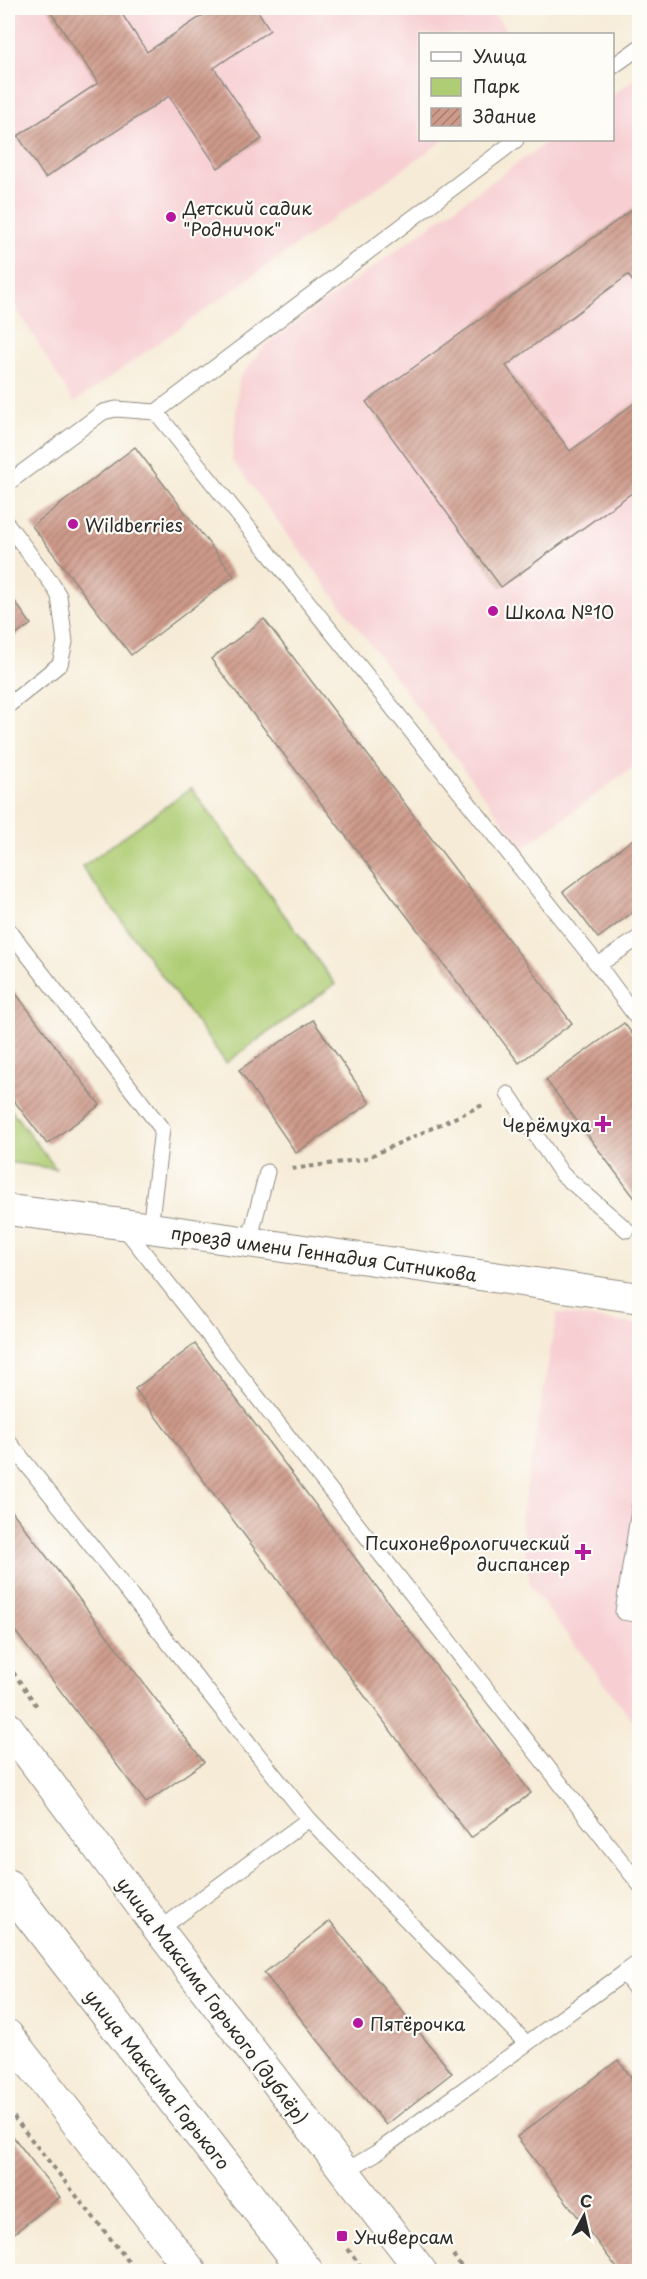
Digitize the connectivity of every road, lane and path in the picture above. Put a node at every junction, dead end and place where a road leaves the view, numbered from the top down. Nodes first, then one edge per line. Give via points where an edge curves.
1 (639, 46) edge
2 (614, 65) edge
3 (515, 141) edge
4 (156, 412) junction
5 (8, 483) edge
6 (8, 525) edge
7 (10, 704) dead end
8 (8, 928) edge
9 (639, 937) edge
10 (598, 965) junction
11 (639, 1022) edge
12 (508, 1094) joint
13 (267, 1172) joint
14 (8, 1210) edge
15 (136, 1226) junction
16 (627, 1230) dead end
17 (249, 1242) junction
18 (639, 1298) edge
19 (8, 1441) edge
20 (639, 1504) edge
21 (639, 1615) edge
22 (8, 1665) edge
23 (42, 1712) dead end
24 (8, 1727) edge
25 (309, 1819) junction
26 (639, 1885) edge
27 (8, 1886) edge
28 (159, 1930) junction
29 (639, 1961) edge
30 (624, 1973) junction
31 (639, 1995) edge
32 (526, 2043) junction
33 (11, 2047) edge
34 (8, 2110) edge
35 (344, 2172) junction
36 (348, 2249) dead end
37 (452, 2254) dead end
38 (137, 2271) edge
39 (192, 2271) edge
40 (308, 2271) edge
41 (365, 2271) edge
42 (422, 2271) edge
43 (465, 2271) edge

1 - 2 lane
3 - 4 lane
4 - 5 lane via 103,412
4 - 10 lane
6 - 7 lane via 59,596 65,642 60,664
8 - 15 lane via 162,1129
9 - 10 lane
10 - 11 lane
12 - 13 path via 364,1159
12 - 16 lane via 562,1174
13 - 17 lane
14 - 15 street, проезд имени Геннадия Ситникова
15 - 17 street, проезд имени Геннадия Ситникова
15 - 26 lane
17 - 18 street, проезд имени Геннадия Ситникова
19 - 25 lane
20 - 21 lane via 623,1612
22 - 23 path
24 - 28 street, улица Максима Горького (дублёр)
25 - 28 lane
25 - 32 lane
27 - 40 street, улица Максима Горького
28 - 35 street, улица Максима Горького (дублёр)
29 - 30 lane
30 - 31 lane
30 - 32 lane
32 - 35 lane
33 - 39 street
34 - 38 path
35 - 42 street, улица Максима Горького (дублёр)
36 - 41 path
37 - 43 path

